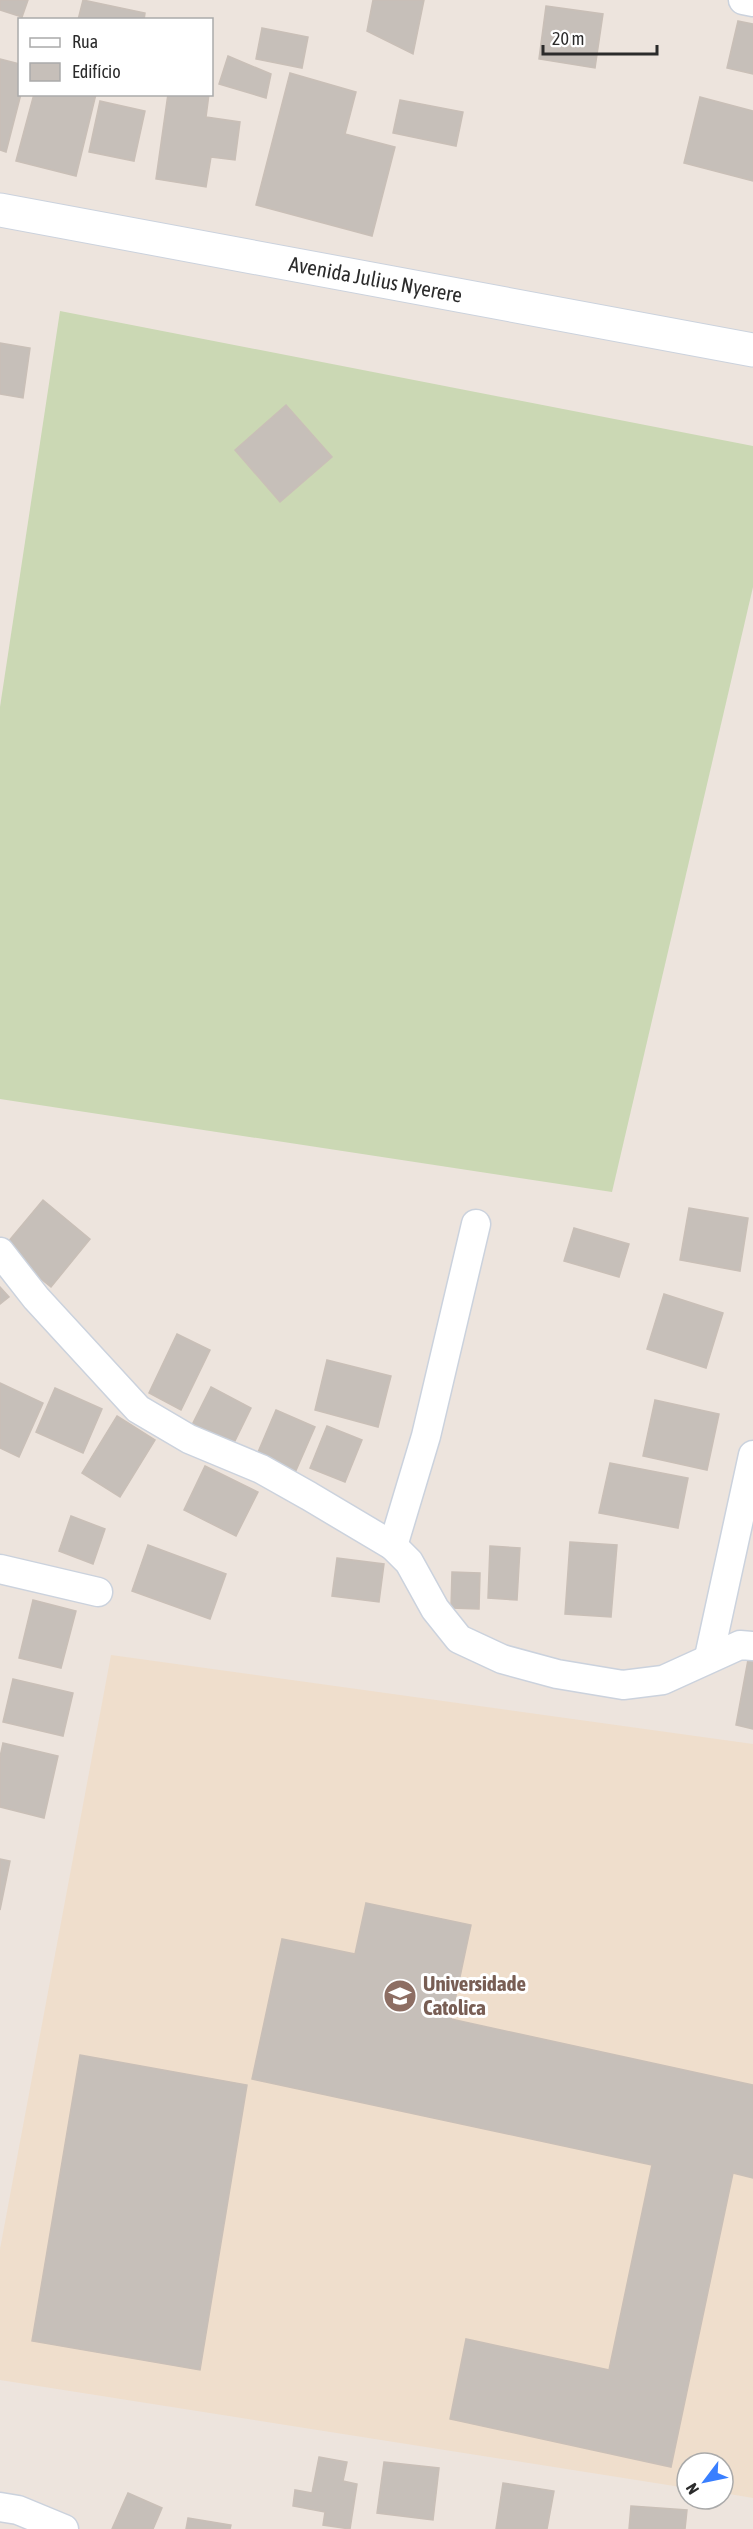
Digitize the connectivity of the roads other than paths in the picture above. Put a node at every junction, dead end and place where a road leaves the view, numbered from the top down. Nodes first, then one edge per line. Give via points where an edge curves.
1 (743, 0) edge
2 (753, 2) edge
3 (0, 210) edge
4 (753, 350) edge
5 (476, 1224) dead end
6 (0, 1252) edge
7 (753, 1455) edge
8 (393, 1546) junction
9 (0, 1569) edge
10 (98, 1593) dead end
11 (753, 1646) edge
12 (710, 1657) junction
13 (0, 2507) edge
14 (64, 2529) edge

1 - 2 street
3 - 4 street, Avenida Julius Nyerere
5 - 8 street via 426,1436
6 - 8 street via 36,1298 138,1409 189,1439 261,1469
7 - 12 street
8 - 12 street via 409,1562 435,1610 459,1639 502,1659 557,1674 623,1685 663,1680
9 - 10 street
11 - 12 street via 740,1645
13 - 14 street via 18,2510

